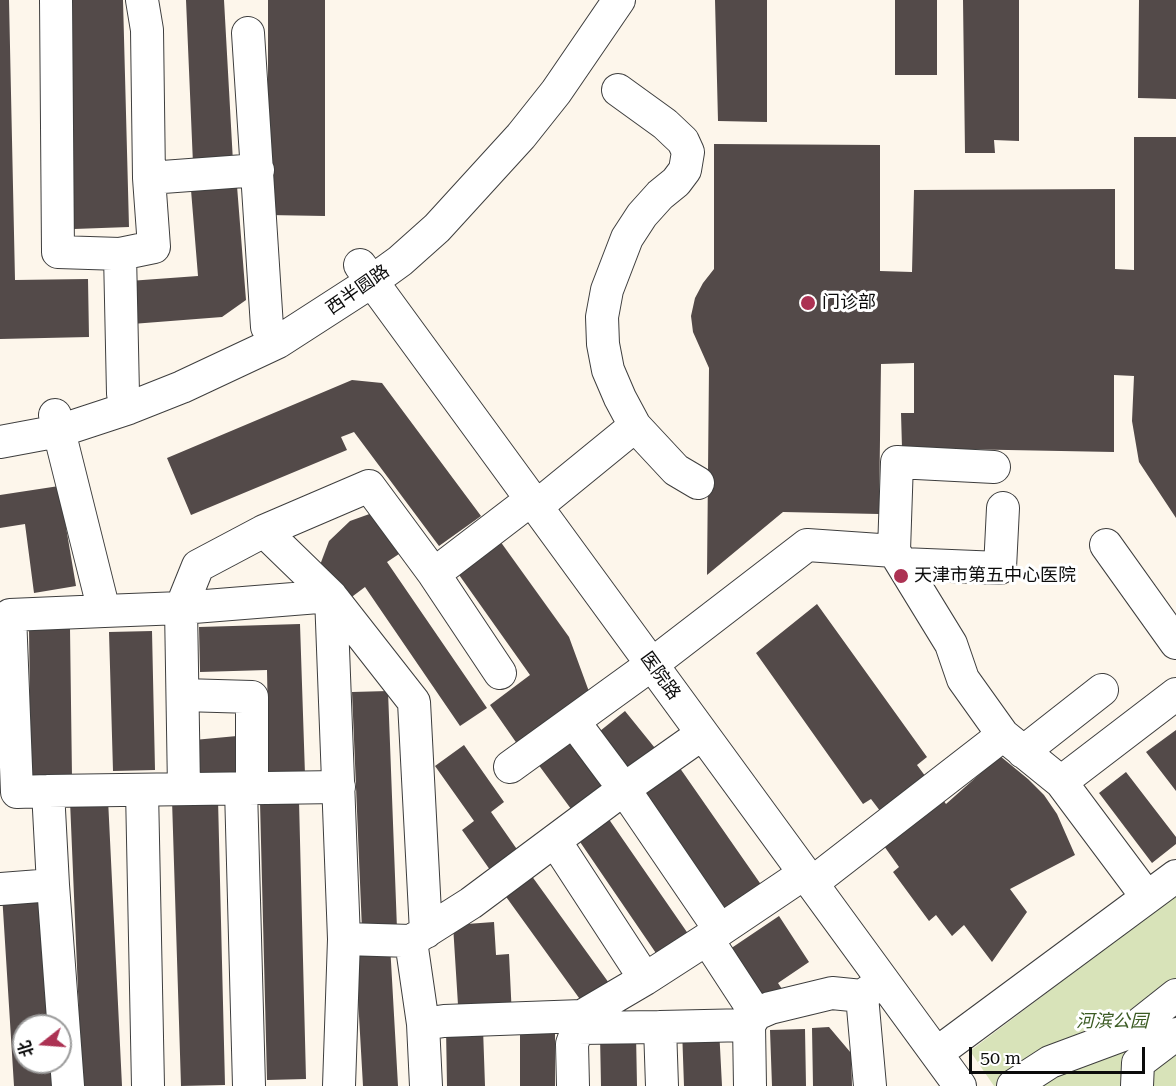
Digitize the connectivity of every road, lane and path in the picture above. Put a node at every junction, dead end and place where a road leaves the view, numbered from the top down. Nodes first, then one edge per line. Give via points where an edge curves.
1 (56, 0) edge
2 (142, 0) edge
3 (594, 0) edge
4 (619, 0) edge
5 (248, 33) dead end
6 (618, 90) dead end
7 (258, 170) junction
8 (149, 178) junction
9 (120, 254) junction
10 (366, 274) junction
11 (267, 327) junction
12 (123, 394) junction
13 (57, 423) junction
14 (0, 426) edge
15 (635, 426) junction
16 (0, 442) edge
17 (994, 467) dead end
18 (698, 483) dead end
19 (534, 502) junction
20 (1003, 508) dead end
21 (264, 531) junction
22 (1106, 545) dead end
23 (898, 557) junction
24 (434, 574) junction
25 (331, 596) junction
26 (181, 608) junction
27 (104, 611) junction
28 (5, 615) edge
29 (1176, 644) edge
30 (651, 665) junction
31 (500, 673) dead end
32 (1102, 690) dead end
33 (1176, 694) edge
34 (183, 695) junction
35 (574, 722) junction
36 (702, 734) junction
37 (1013, 744) junction
38 (510, 767) dead end
39 (1061, 782) junction
40 (339, 787) junction
41 (247, 788) junction
42 (184, 789) junction
43 (624, 789) junction
44 (142, 790) junction
45 (48, 791) junction
46 (555, 841) junction
47 (1176, 876) edge
48 (808, 878) junction
49 (53, 885) junction
50 (0, 889) edge
51 (1147, 897) junction
52 (713, 934) junction
53 (418, 936) junction
54 (344, 939) junction
55 (645, 979) junction
56 (872, 988) junction
57 (1176, 995) edge
58 (753, 1019) junction
59 (580, 1022) junction
60 (423, 1024) junction
61 (660, 1027) junction
62 (1176, 1034) edge
63 (937, 1053) junction
64 (68, 1086) edge
65 (148, 1086) edge
66 (249, 1086) edge
67 (339, 1086) edge
68 (426, 1086) edge
69 (573, 1086) edge
70 (662, 1086) edge
71 (750, 1086) edge
72 (870, 1086) edge
73 (960, 1086) edge
74 (1013, 1086) edge
75 (1137, 1086) edge

1 - 9 street via 58,252
2 - 8 street via 147,30
3 - 10 street, 西半圆路 via 507,124
4 - 10 street, 西半圆路 via 521,136 437,228 400,261
5 - 7 street
6 - 15 street via 665,124 683,141 688,152 685,170 642,214 627,238 602,317 608,370
7 - 8 street
7 - 11 street
8 - 9 street via 154,247
9 - 12 street
10 - 11 street, 西半圆路
10 - 13 street, 西半圆路 via 278,342 234,364 129,408
10 - 19 street, 医院路
11 - 12 street, 西半圆路 via 173,375
12 - 13 street, 西半圆路
13 - 14 street, 西半圆路
13 - 16 street, 西半圆路
13 - 27 street
15 - 18 street via 676,470
15 - 19 street
17 - 23 street via 897,462
19 - 24 street
19 - 30 street, 医院路
20 - 23 street via 1000,568
21 - 24 street via 369,486
21 - 25 street
21 - 26 street via 198,566
22 - 29 street
23 - 30 street via 807,545
23 - 37 street via 951,644 963,679
24 - 31 street
25 - 26 street
25 - 40 street
25 - 53 street via 414,702
26 - 27 street
26 - 34 street
27 - 28 street
28 - 45 street via 17,792
30 - 35 street
30 - 36 street, 医院路
32 - 37 street
33 - 39 street
34 - 41 street via 252,697
34 - 42 street
35 - 38 street
35 - 43 street
36 - 43 street
36 - 48 street, 医院路
37 - 39 street
37 - 48 street
39 - 51 street
40 - 41 street
40 - 54 street
41 - 42 street
41 - 66 street
42 - 44 street
43 - 46 street
43 - 52 street
44 - 45 street
44 - 65 street
45 - 49 street
46 - 53 street via 471,903
46 - 55 street
47 - 51 street
48 - 52 street
48 - 56 street, 医院路
49 - 50 street
49 - 64 street
51 - 63 street
52 - 55 street
52 - 58 street
53 - 54 street
53 - 60 street
54 - 67 street
55 - 59 street
56 - 58 street via 770,1008
56 - 63 street, 医院路
56 - 72 street
57 - 74 street via 1128,1033 1050,1062
58 - 61 street
58 - 71 street
59 - 60 street
59 - 61 street
59 - 69 street via 572,1044
60 - 68 street
61 - 70 street
62 - 75 street via 1138,1063
63 - 73 street, 医院路

